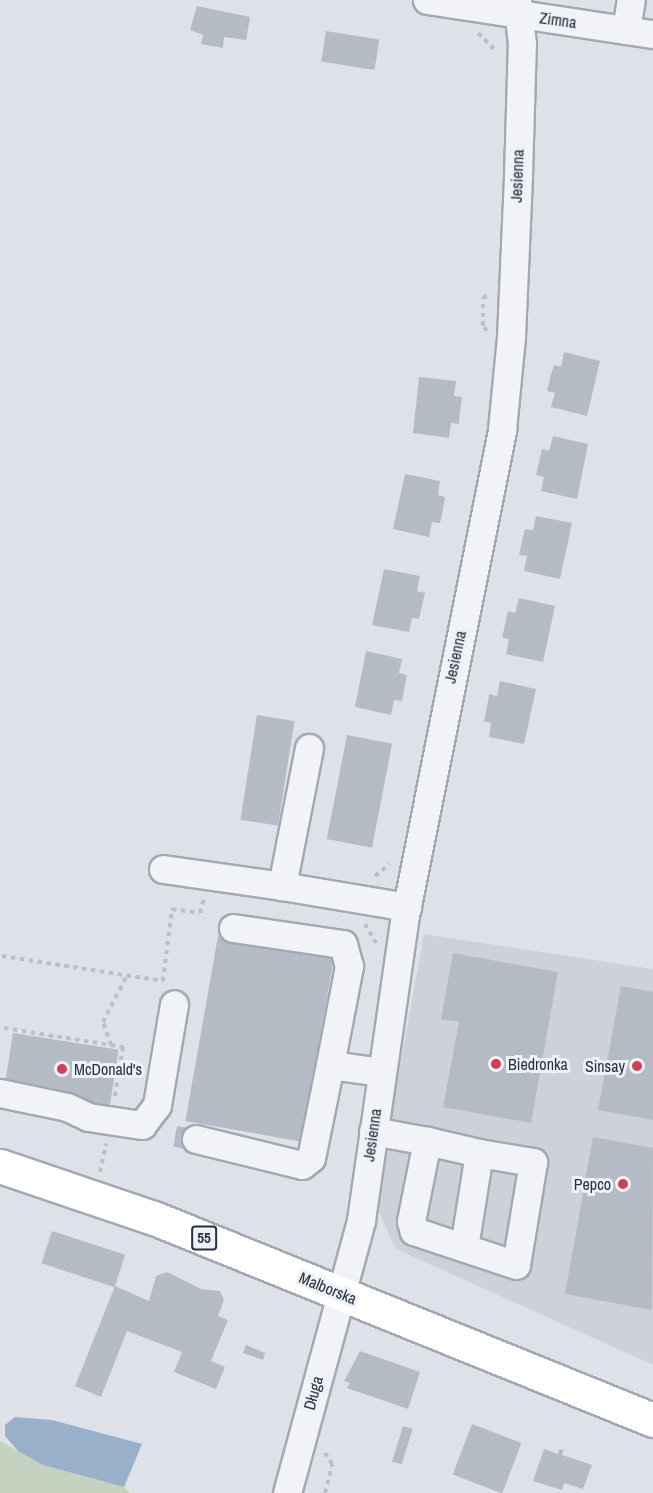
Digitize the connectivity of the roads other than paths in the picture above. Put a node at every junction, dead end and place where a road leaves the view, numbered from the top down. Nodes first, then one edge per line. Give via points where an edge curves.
1 (427, 0) edge
2 (631, 0) edge
3 (518, 7) edge
4 (626, 30) junction
5 (653, 34) edge
6 (309, 748) dead end
7 (163, 869) dead end
8 (282, 886) junction
9 (407, 907) junction
10 (233, 928) dead end
11 (174, 1004) dead end
12 (330, 1065) junction
13 (381, 1072) junction
14 (0, 1093) edge
15 (373, 1131) junction
16 (196, 1139) dead end
17 (427, 1141) junction
18 (479, 1154) junction
19 (0, 1166) edge
20 (464, 1247) junction
21 (341, 1293) junction
22 (653, 1420) edge
23 (287, 1493) edge

1 - 3 street, Zimna
2 - 4 street
3 - 4 street, Zimna
3 - 9 street, Jesienna via 522,44 516,221 502,429
4 - 5 street, Zimna
6 - 8 street
7 - 8 street
8 - 9 street
9 - 13 street, Jesienna
10 - 12 street via 343,944 349,966
11 - 14 street via 164,1079 152,1117 142,1125 110,1121
12 - 13 street
12 - 16 street via 311,1158 302,1165
13 - 15 street, Jesienna
15 - 17 street
15 - 21 street, Jesienna via 361,1220
17 - 18 street
17 - 20 street via 411,1221 414,1231
18 - 20 street
18 - 20 street via 533,1162 516,1265
19 - 21 main road, Malborska / 55 via 154,1218
21 - 22 main road, Malborska / 55
21 - 23 street, Długa

